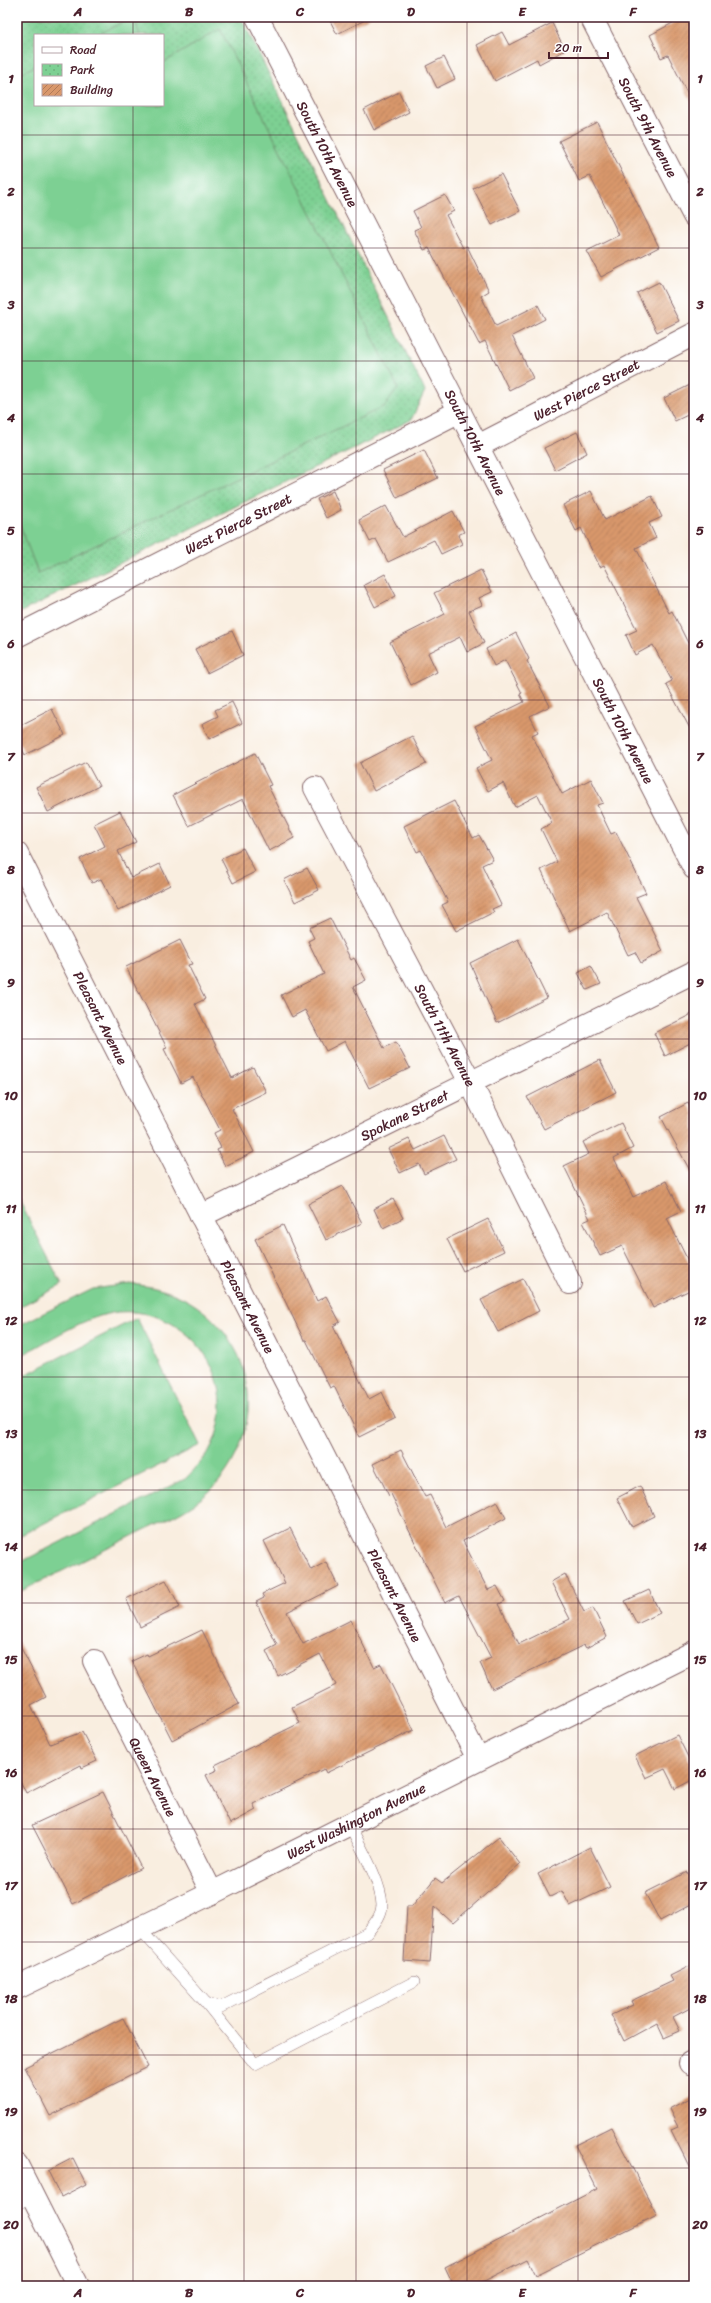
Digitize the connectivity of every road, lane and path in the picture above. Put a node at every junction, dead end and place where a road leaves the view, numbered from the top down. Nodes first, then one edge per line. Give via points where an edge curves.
1 (257, 17) edge
2 (591, 17) edge
3 (694, 216) edge
4 (694, 334) edge
5 (460, 411) junction
6 (478, 446) junction
7 (17, 636) edge
8 (315, 788) dead end
9 (17, 854) edge
10 (694, 868) edge
11 (694, 972) edge
12 (470, 1082) junction
13 (201, 1216) junction
14 (570, 1283) dead end
15 (694, 1652) edge
16 (94, 1661) dead end
17 (478, 1759) junction
18 (350, 1824) junction
19 (212, 1893) junction
20 (139, 1928) junction
21 (414, 1982) dead end
22 (17, 1988) edge
23 (206, 2003) junction
24 (17, 2165) edge
25 (25, 2200) edge
26 (78, 2286) edge

1 - 5 street, South 10th Avenue
2 - 3 street, South 9th Avenue
4 - 6 street, West Pierce Street
5 - 6 street, South 10th Avenue
5 - 7 street, West Pierce Street
6 - 10 street, South 10th Avenue
8 - 12 street, South 11th Avenue
9 - 13 street, Pleasant Avenue
11 - 12 street, Spokane Street
12 - 13 street, Spokane Street
12 - 14 street, South 11th Avenue
13 - 17 street, Pleasant Avenue
15 - 17 street, West Washington Avenue
16 - 19 street, Queen Avenue
17 - 18 street, West Washington Avenue
18 - 19 street, West Washington Avenue
18 - 23 lane via 376,1883 382,1906 379,1917 367,1932 221,2007
19 - 20 street, West Washington Avenue
20 - 22 street, West Washington Avenue
20 - 23 lane
21 - 23 lane via 255,2064
24 - 25 street
25 - 26 street

